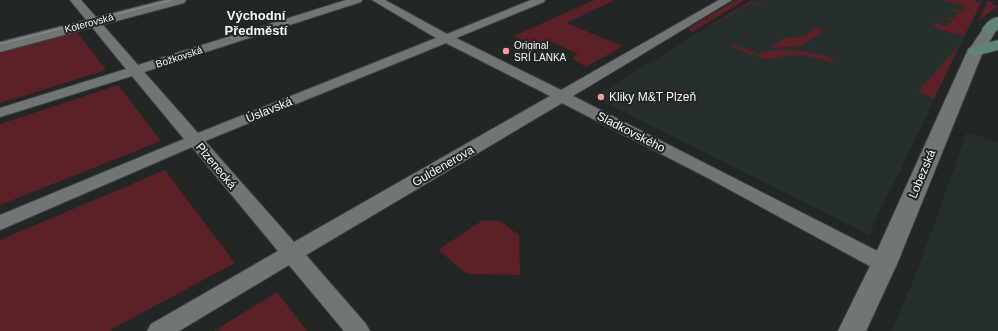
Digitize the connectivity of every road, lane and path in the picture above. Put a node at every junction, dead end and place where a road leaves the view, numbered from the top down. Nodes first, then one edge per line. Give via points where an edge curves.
1 (75, 0) edge
2 (150, 0) edge
3 (179, 0) edge
4 (357, 0) edge
5 (377, 0) edge
6 (540, 0) edge
7 (721, 1) edge
8 (92, 19) junction
9 (0, 38) edge
10 (446, 38) junction
11 (991, 38) edge
12 (0, 47) edge
13 (136, 71) junction
14 (561, 97) junction
15 (0, 113) edge
16 (195, 140) junction
17 (0, 223) edge
18 (292, 254) junction
19 (884, 264) junction
20 (159, 331) edge
21 (358, 331) edge
22 (852, 331) edge

1 - 8 street, Plzenecká
2 - 8 street, Koterovská
3 - 8 street, Koterovská
4 - 13 street, Božkovská
5 - 10 street, Sladkovského
6 - 10 street, Úslavská
7 - 14 street, Guldenerova
8 - 9 street, Koterovská
8 - 12 street, Koterovská
8 - 13 street, Plzenecká
10 - 14 street, Sladkovského
10 - 16 street, Úslavská
11 - 19 street, Lobezská
13 - 15 street, Božkovská
13 - 16 street, Plzenecká
14 - 18 street, Guldenerova
14 - 19 street, Sladkovského via 759,197
16 - 17 street, Úslavská
16 - 18 street, Plzenecká
18 - 20 street, Guldenerova
18 - 21 street, Plzenecká
19 - 22 street, Lobezská

